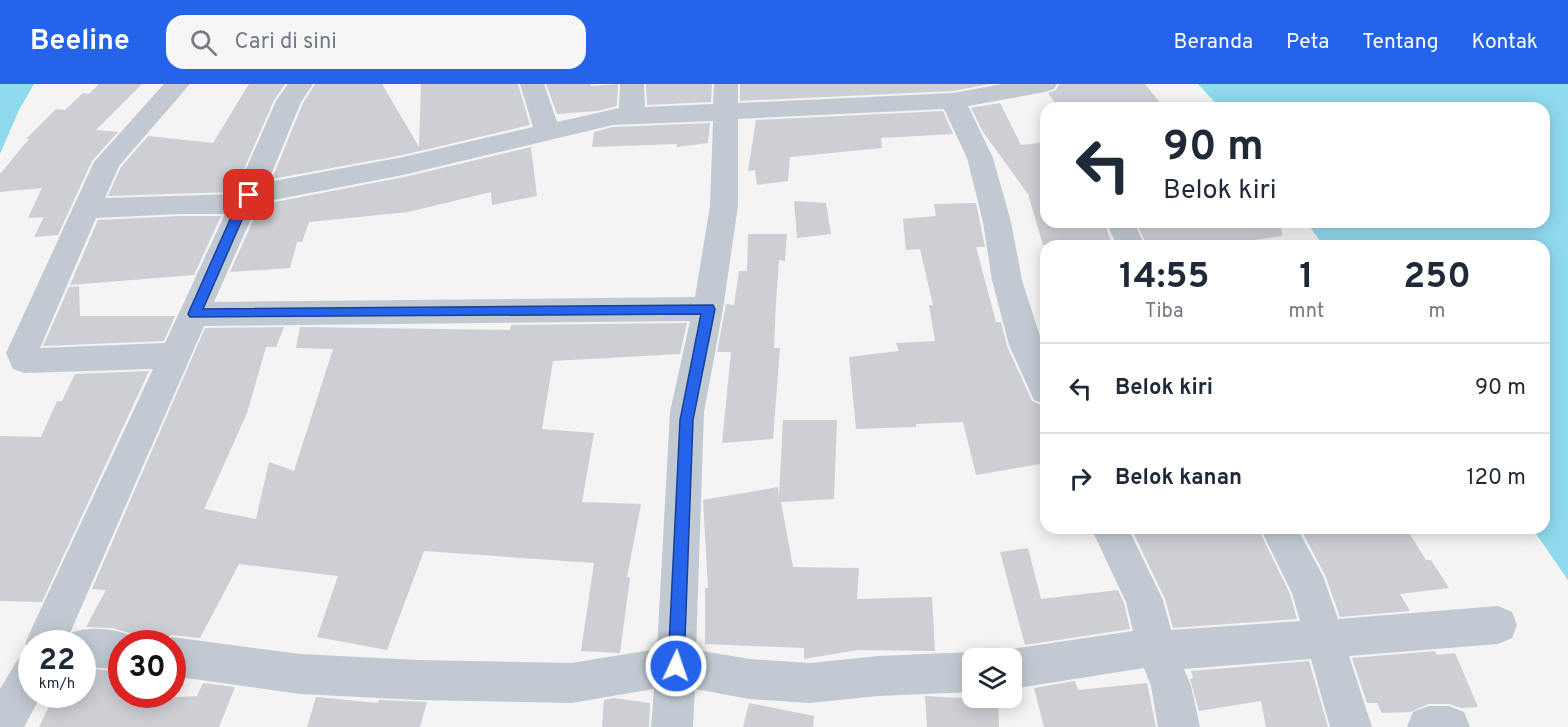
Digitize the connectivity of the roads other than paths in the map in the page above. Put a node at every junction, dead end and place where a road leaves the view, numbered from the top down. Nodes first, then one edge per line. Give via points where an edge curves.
1 (178, 84) edge
2 (301, 84) edge
3 (532, 84) edge
4 (632, 84) edge
5 (1040, 91) edge
6 (726, 97) edge
7 (953, 101) junction
8 (632, 115) junction
9 (547, 132) junction
10 (246, 200) junction
11 (85, 209) junction
12 (708, 309) junction
13 (194, 314) junction
14 (175, 355) junction
15 (1040, 378) edge
16 (1111, 534) edge
17 (1281, 534) edge
18 (1498, 625) dead end
19 (51, 630) edge
20 (1325, 638) junction
21 (1156, 647) junction
22 (186, 658) edge
23 (676, 666) junction
24 (1022, 667) edge
25 (962, 672) edge
26 (18, 697) edge
27 (1, 727) edge
28 (672, 727) edge
29 (1179, 727) edge
30 (1351, 727) edge
31 (1428, 727) edge
32 (1449, 727) edge

1 - 11 street via 107,162
2 - 10 street via 289,101
3 - 9 street
4 - 8 street
5 - 7 street
6 - 7 street
6 - 8 street
6 - 12 street via 724,206
7 - 15 street via 980,158 1007,280 1025,345
8 - 9 street
9 - 10 street
10 - 11 street
10 - 13 street
11 - 14 street via 22,352 24,360
12 - 13 street
12 - 23 street via 687,420
13 - 14 street
14 - 19 street
16 - 21 street via 1144,600
17 - 20 street via 1310,589
18 - 20 street
20 - 21 street via 1174,650
20 - 30 street
21 - 24 street
21 - 29 street via 1171,686
22 - 23 street via 300,674 418,681 572,683
23 - 25 street via 750,679 810,683
23 - 28 street
26 - 27 street
31 - 32 street

